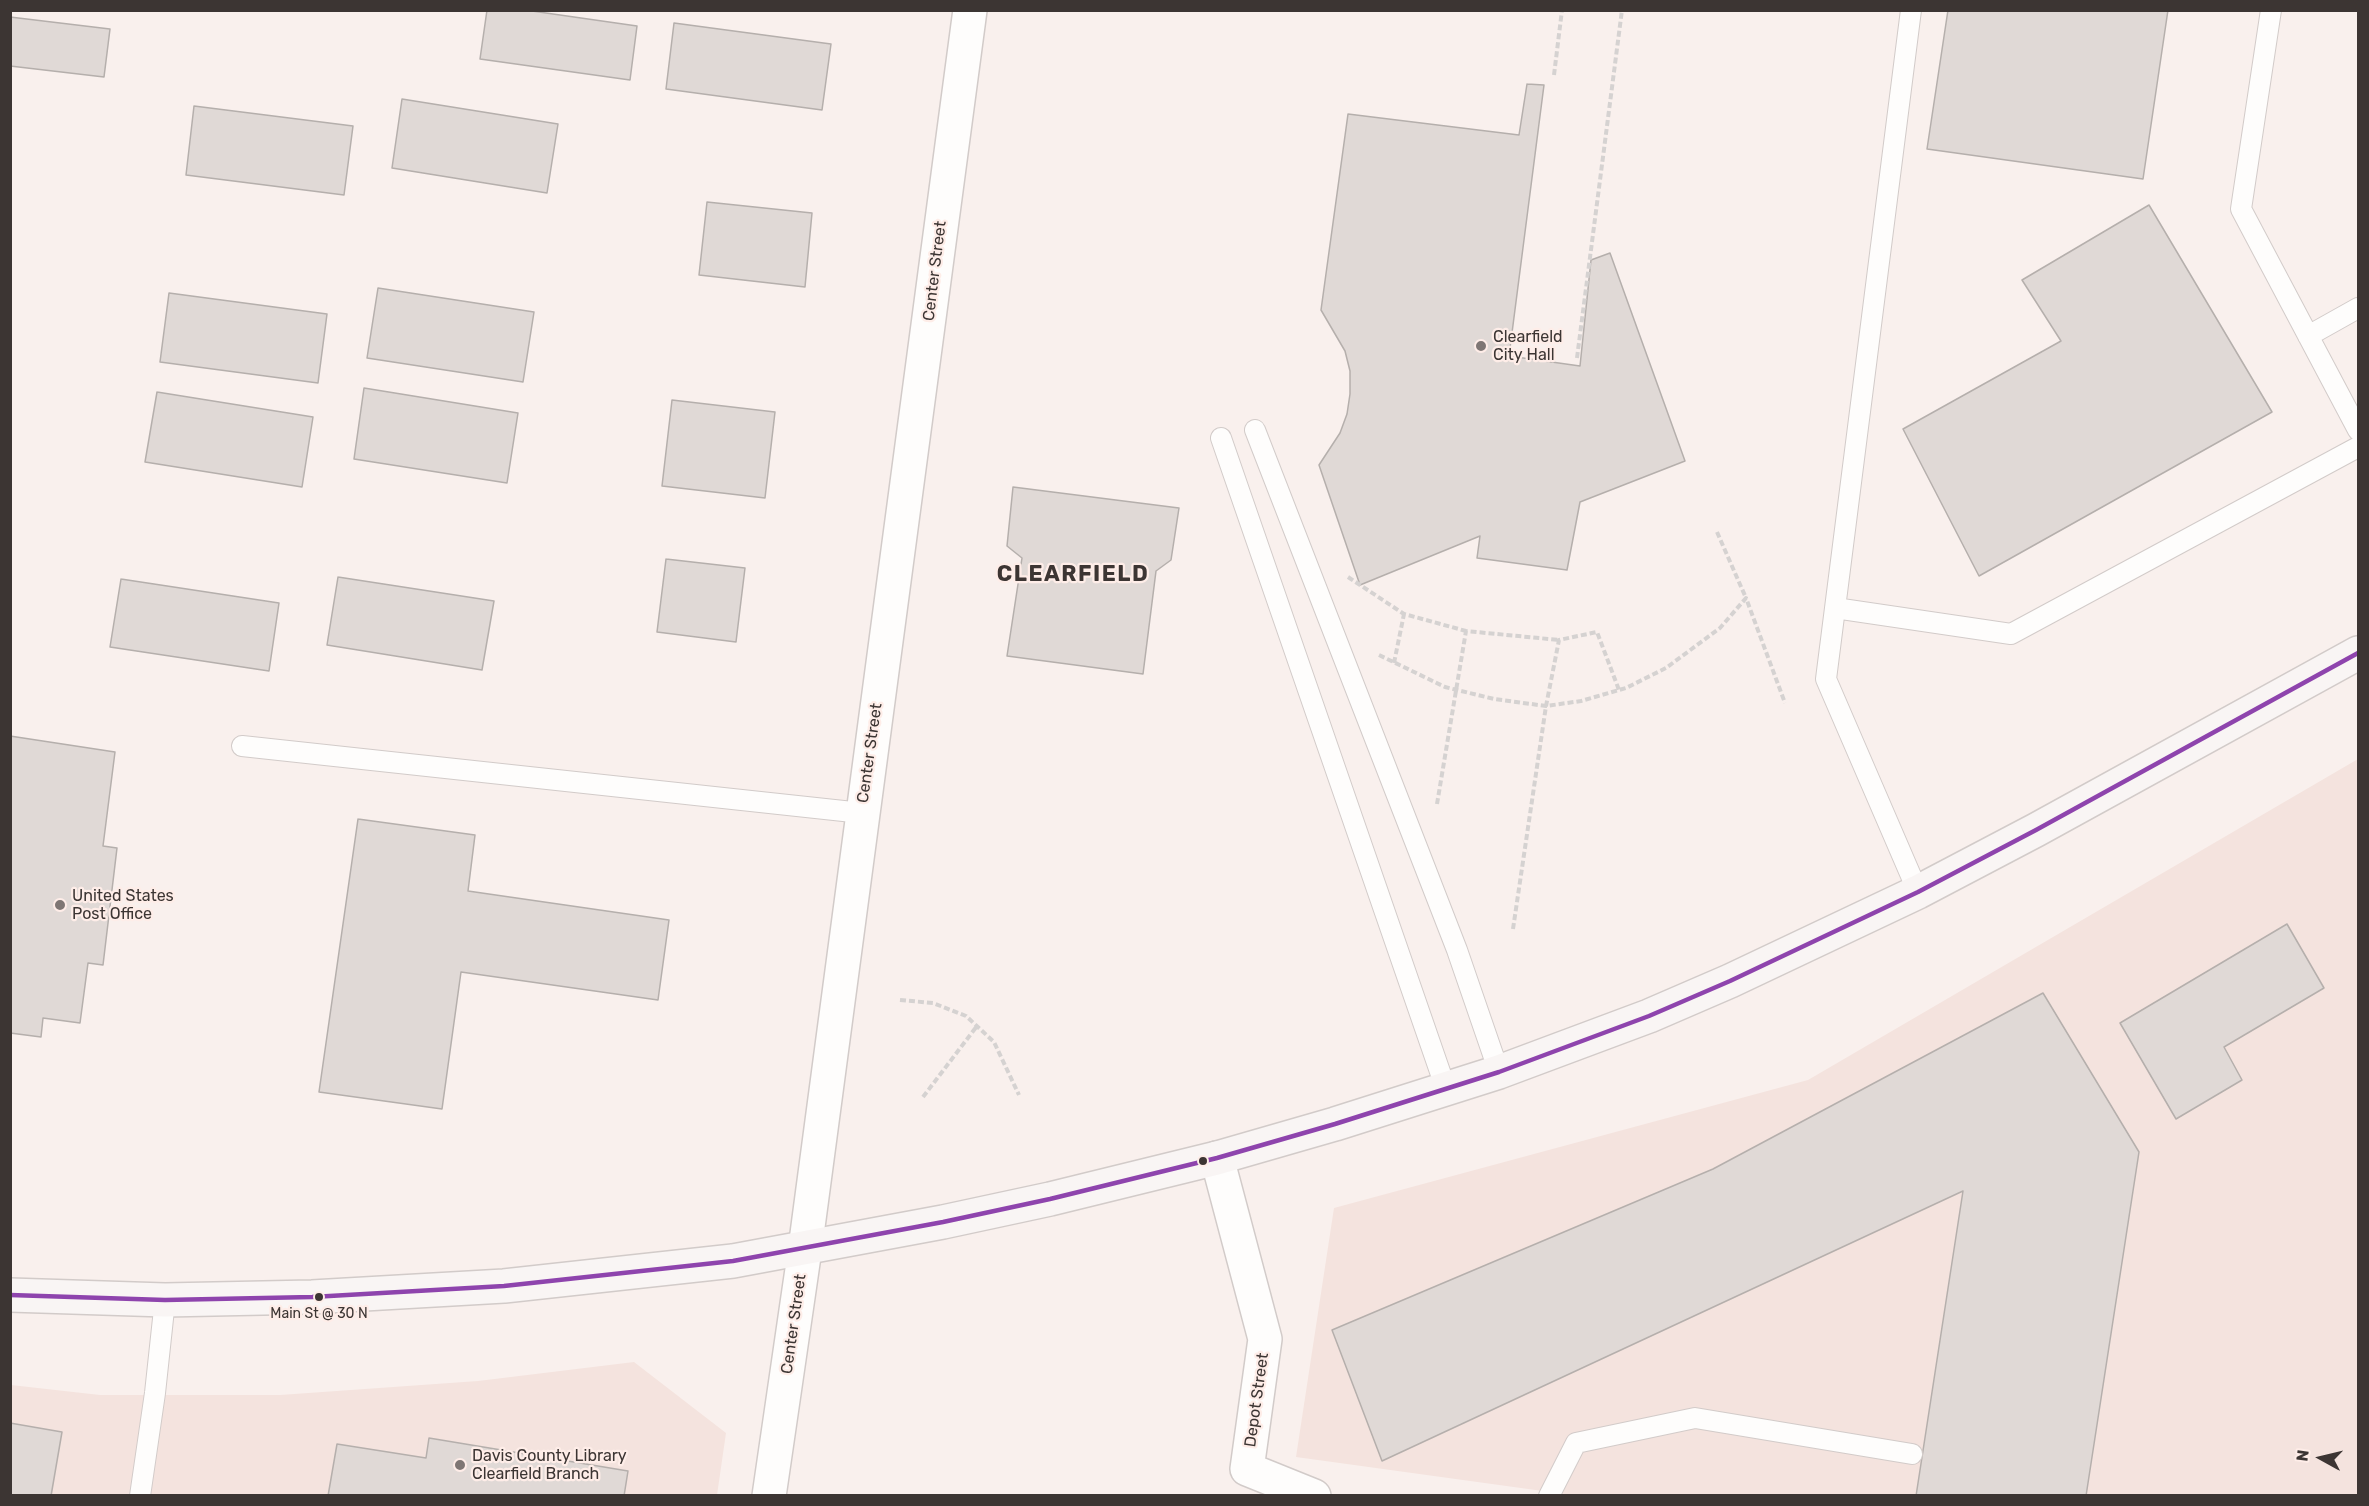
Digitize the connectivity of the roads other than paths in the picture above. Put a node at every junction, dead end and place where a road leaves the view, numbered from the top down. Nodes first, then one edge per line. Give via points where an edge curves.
1 (969, 10) edge
2 (1911, 10) edge
3 (2271, 10) edge
4 (2358, 308) edge
5 (2308, 336) junction
6 (1255, 430) dead end
7 (2358, 430) edge
8 (1221, 438) dead end
9 (2358, 447) edge
10 (1835, 608) junction
11 (2358, 653) edge
12 (242, 746) dead end
13 (862, 813) junction
14 (1918, 892) junction
15 (1499, 1072) junction
16 (1446, 1089) junction
17 (1217, 1158) junction
18 (805, 1249) junction
19 (10, 1295) edge
20 (165, 1300) junction
21 (1911, 1454) dead end
22 (140, 1496) edge
23 (770, 1496) edge
24 (1314, 1496) edge
25 (1549, 1496) edge

1 - 13 street, Center Street
2 - 10 lane
3 - 5 lane via 2241,209
4 - 5 lane
5 - 7 lane
6 - 15 lane via 1453,939
8 - 16 lane
9 - 10 lane via 2011,634
10 - 14 lane via 1826,679
11 - 14 main road
12 - 13 lane
13 - 18 street, Center Street
14 - 15 main road via 1730,981
15 - 16 main road
16 - 17 main road
17 - 18 main road via 1050,1199
17 - 24 street, Depot Street via 1265,1339 1247,1469
18 - 20 main road via 733,1261 504,1286
18 - 23 street, Center Street
19 - 20 main road
20 - 22 lane
21 - 25 lane via 1695,1418 1576,1443

